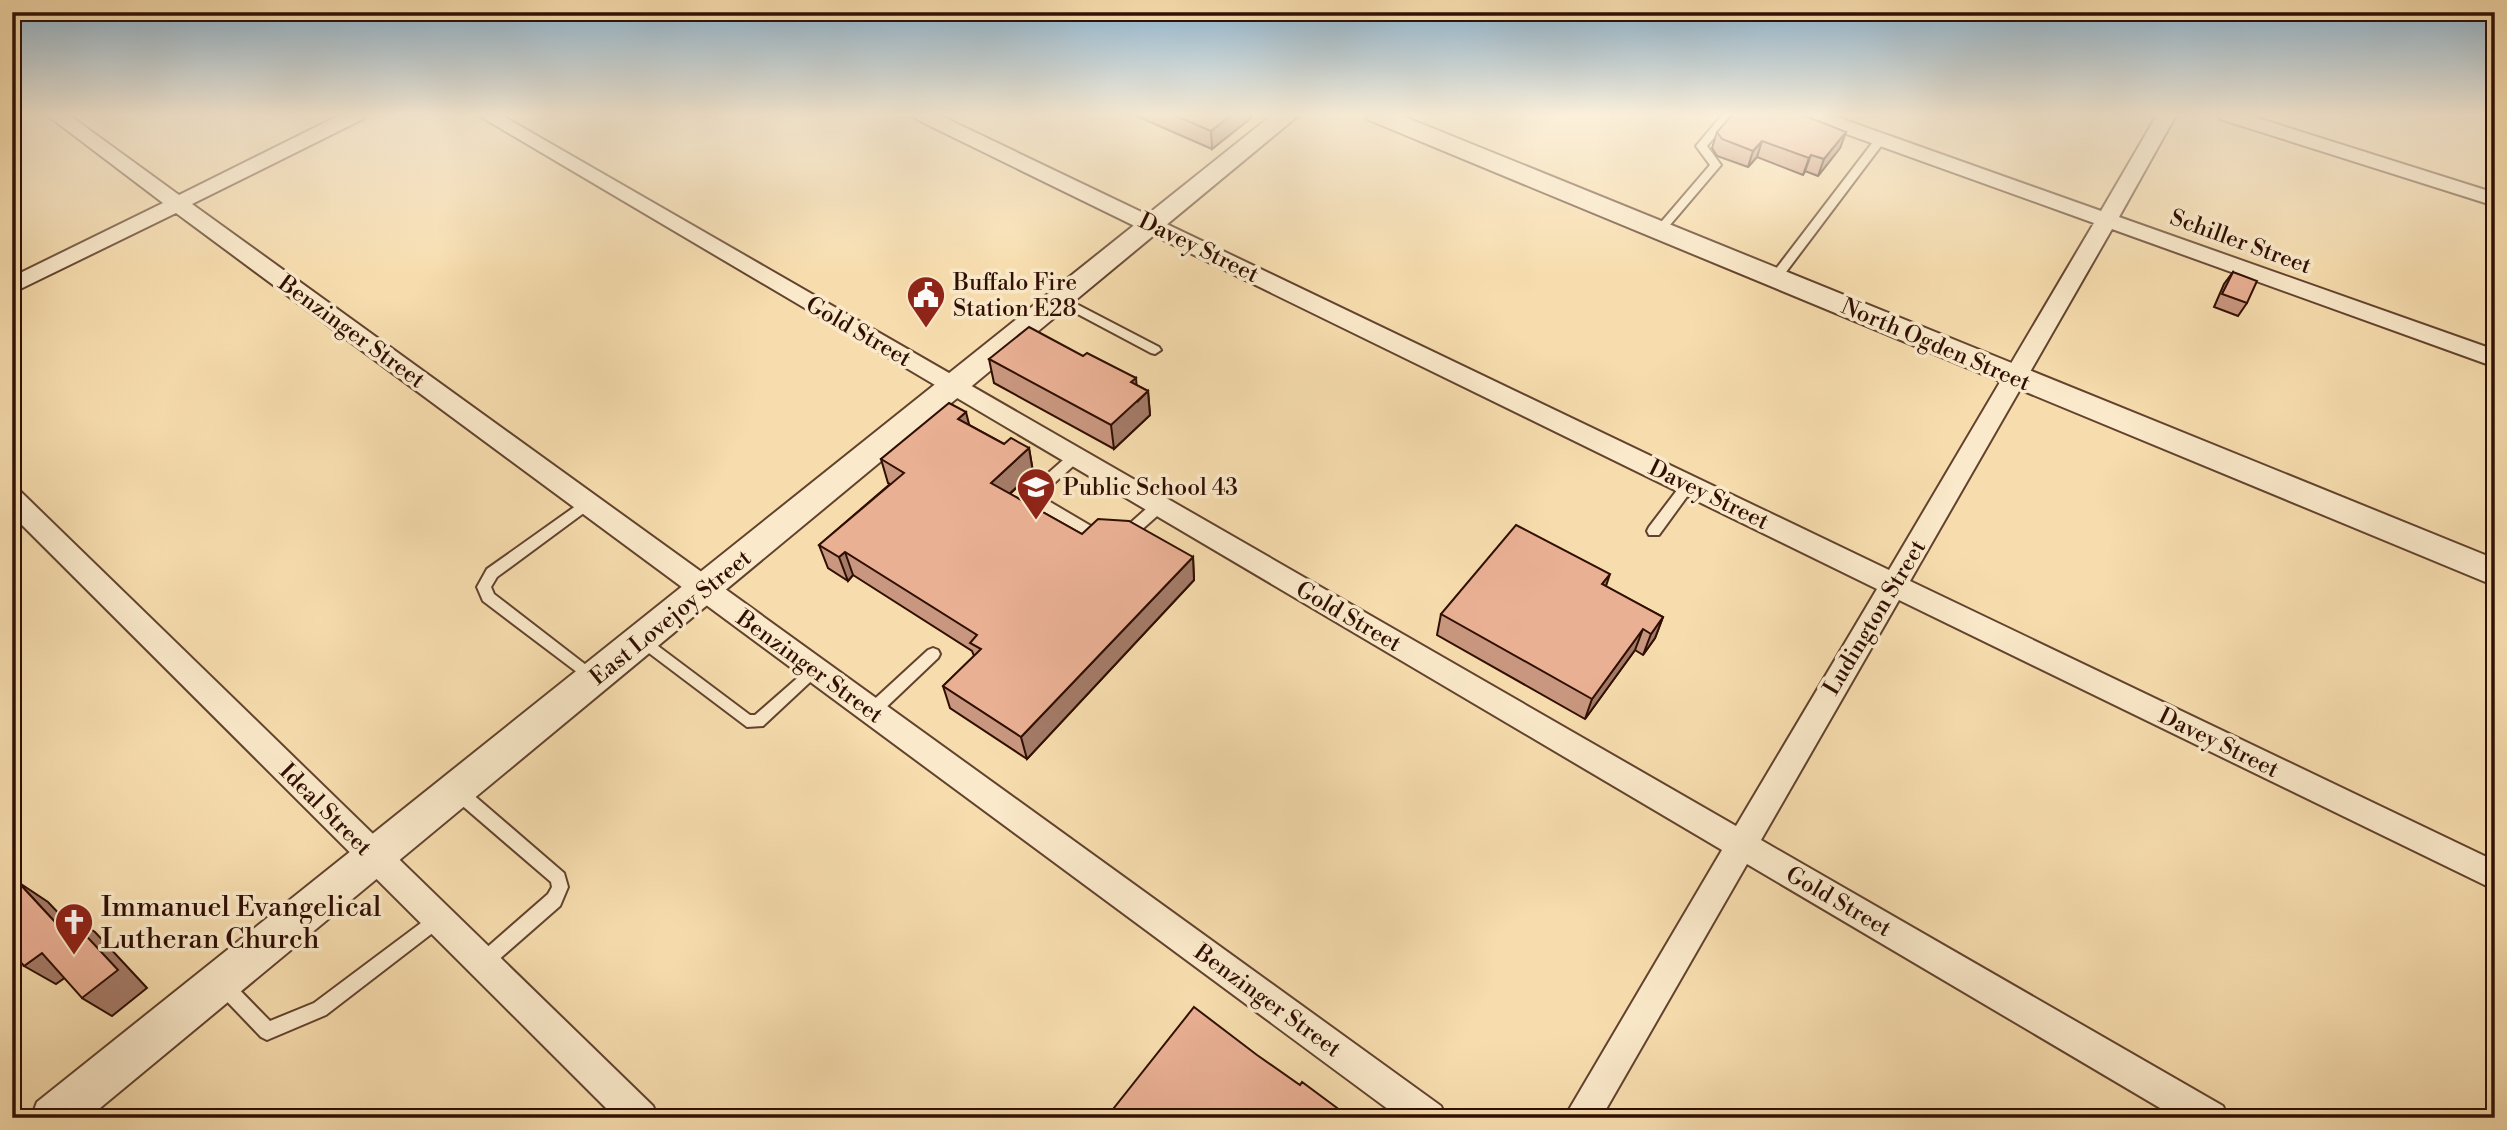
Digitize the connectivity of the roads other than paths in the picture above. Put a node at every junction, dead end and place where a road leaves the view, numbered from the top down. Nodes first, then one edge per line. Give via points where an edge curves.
1 (128, 168) edge
2 (251, 168) edge
3 (578, 168) edge
4 (1034, 168) edge
5 (1222, 168) edge
6 (1511, 168) edge
7 (1714, 168) edge
8 (1859, 168) edge
9 (1958, 168) edge
10 (2136, 168) edge
11 (2391, 168) edge
12 (2495, 201) edge
13 (178, 204) junction
14 (2105, 220) junction
15 (1153, 224) junction
16 (1660, 230) junction
17 (1776, 277) junction
18 (12, 286) edge
19 (1061, 300) junction
20 (1155, 350) dead end
21 (2495, 359) edge
22 (2016, 377) junction
23 (955, 386) junction
24 (1076, 456) junction
25 (1689, 484) junction
26 (12, 499) edge
27 (587, 503) junction
28 (1160, 505) junction
29 (1654, 531) dead end
30 (2485, 568) edge
31 (1893, 583) junction
32 (705, 589) junction
33 (642, 640) junction
34 (933, 654) dead end
35 (816, 670) junction
36 (594, 679) junction
37 (872, 711) junction
38 (456, 790) junction
39 (1741, 844) junction
40 (374, 857) junction
41 (2495, 876) edge
42 (437, 919) junction
43 (482, 963) junction
44 (220, 982) junction
45 (52, 1118) edge
46 (641, 1118) edge
47 (1429, 1118) edge
48 (1581, 1118) edge
49 (2211, 1118) edge

1 - 13 street, Benzinger Street
2 - 13 street
3 - 23 street, Gold Street
4 - 15 street, Davey Street
5 - 15 street, East Lovejoy Street
6 - 16 street, North Ogden Street
7 - 16 lane
8 - 17 lane
9 - 14 street, Schiller Street
10 - 14 street, Ludington Street
11 - 12 street
13 - 18 street
13 - 27 street, Benzinger Street
14 - 21 street, Schiller Street
14 - 22 street, Ludington Street
15 - 19 street, East Lovejoy Street
15 - 25 street, Davey Street
16 - 17 street, North Ogden Street
17 - 22 street, North Ogden Street
19 - 20 lane
19 - 23 street, East Lovejoy Street
22 - 30 street, North Ogden Street
22 - 31 street, Ludington Street
23 - 24 street, Gold Street
23 - 32 street, East Lovejoy Street
24 - 28 street, Gold Street
24 - 28 lane via 1032,498 1093,534 1126,538
25 - 29 lane
25 - 31 street, Davey Street
26 - 40 street, Ideal Street
27 - 32 street, Benzinger Street
27 - 36 lane via 492,573 484,587 488,597
28 - 39 street, Gold Street
31 - 39 street, Ludington Street
31 - 41 street, Davey Street
32 - 33 street, East Lovejoy Street
32 - 35 street, Benzinger Street
33 - 35 lane via 747,721 758,721
33 - 36 street, East Lovejoy Street
34 - 37 lane
35 - 37 street, Benzinger Street
36 - 38 street, East Lovejoy Street
37 - 47 street, Benzinger Street
38 - 40 street, East Lovejoy Street
38 - 43 lane via 558,878 554,900
39 - 48 street, Ludington Street
39 - 49 street, Gold Street
40 - 42 street, Ideal Street
40 - 44 street, East Lovejoy Street
42 - 43 street, Ideal Street
42 - 44 lane via 320,1009 267,1031
43 - 46 street, Ideal Street
44 - 45 street, East Lovejoy Street

